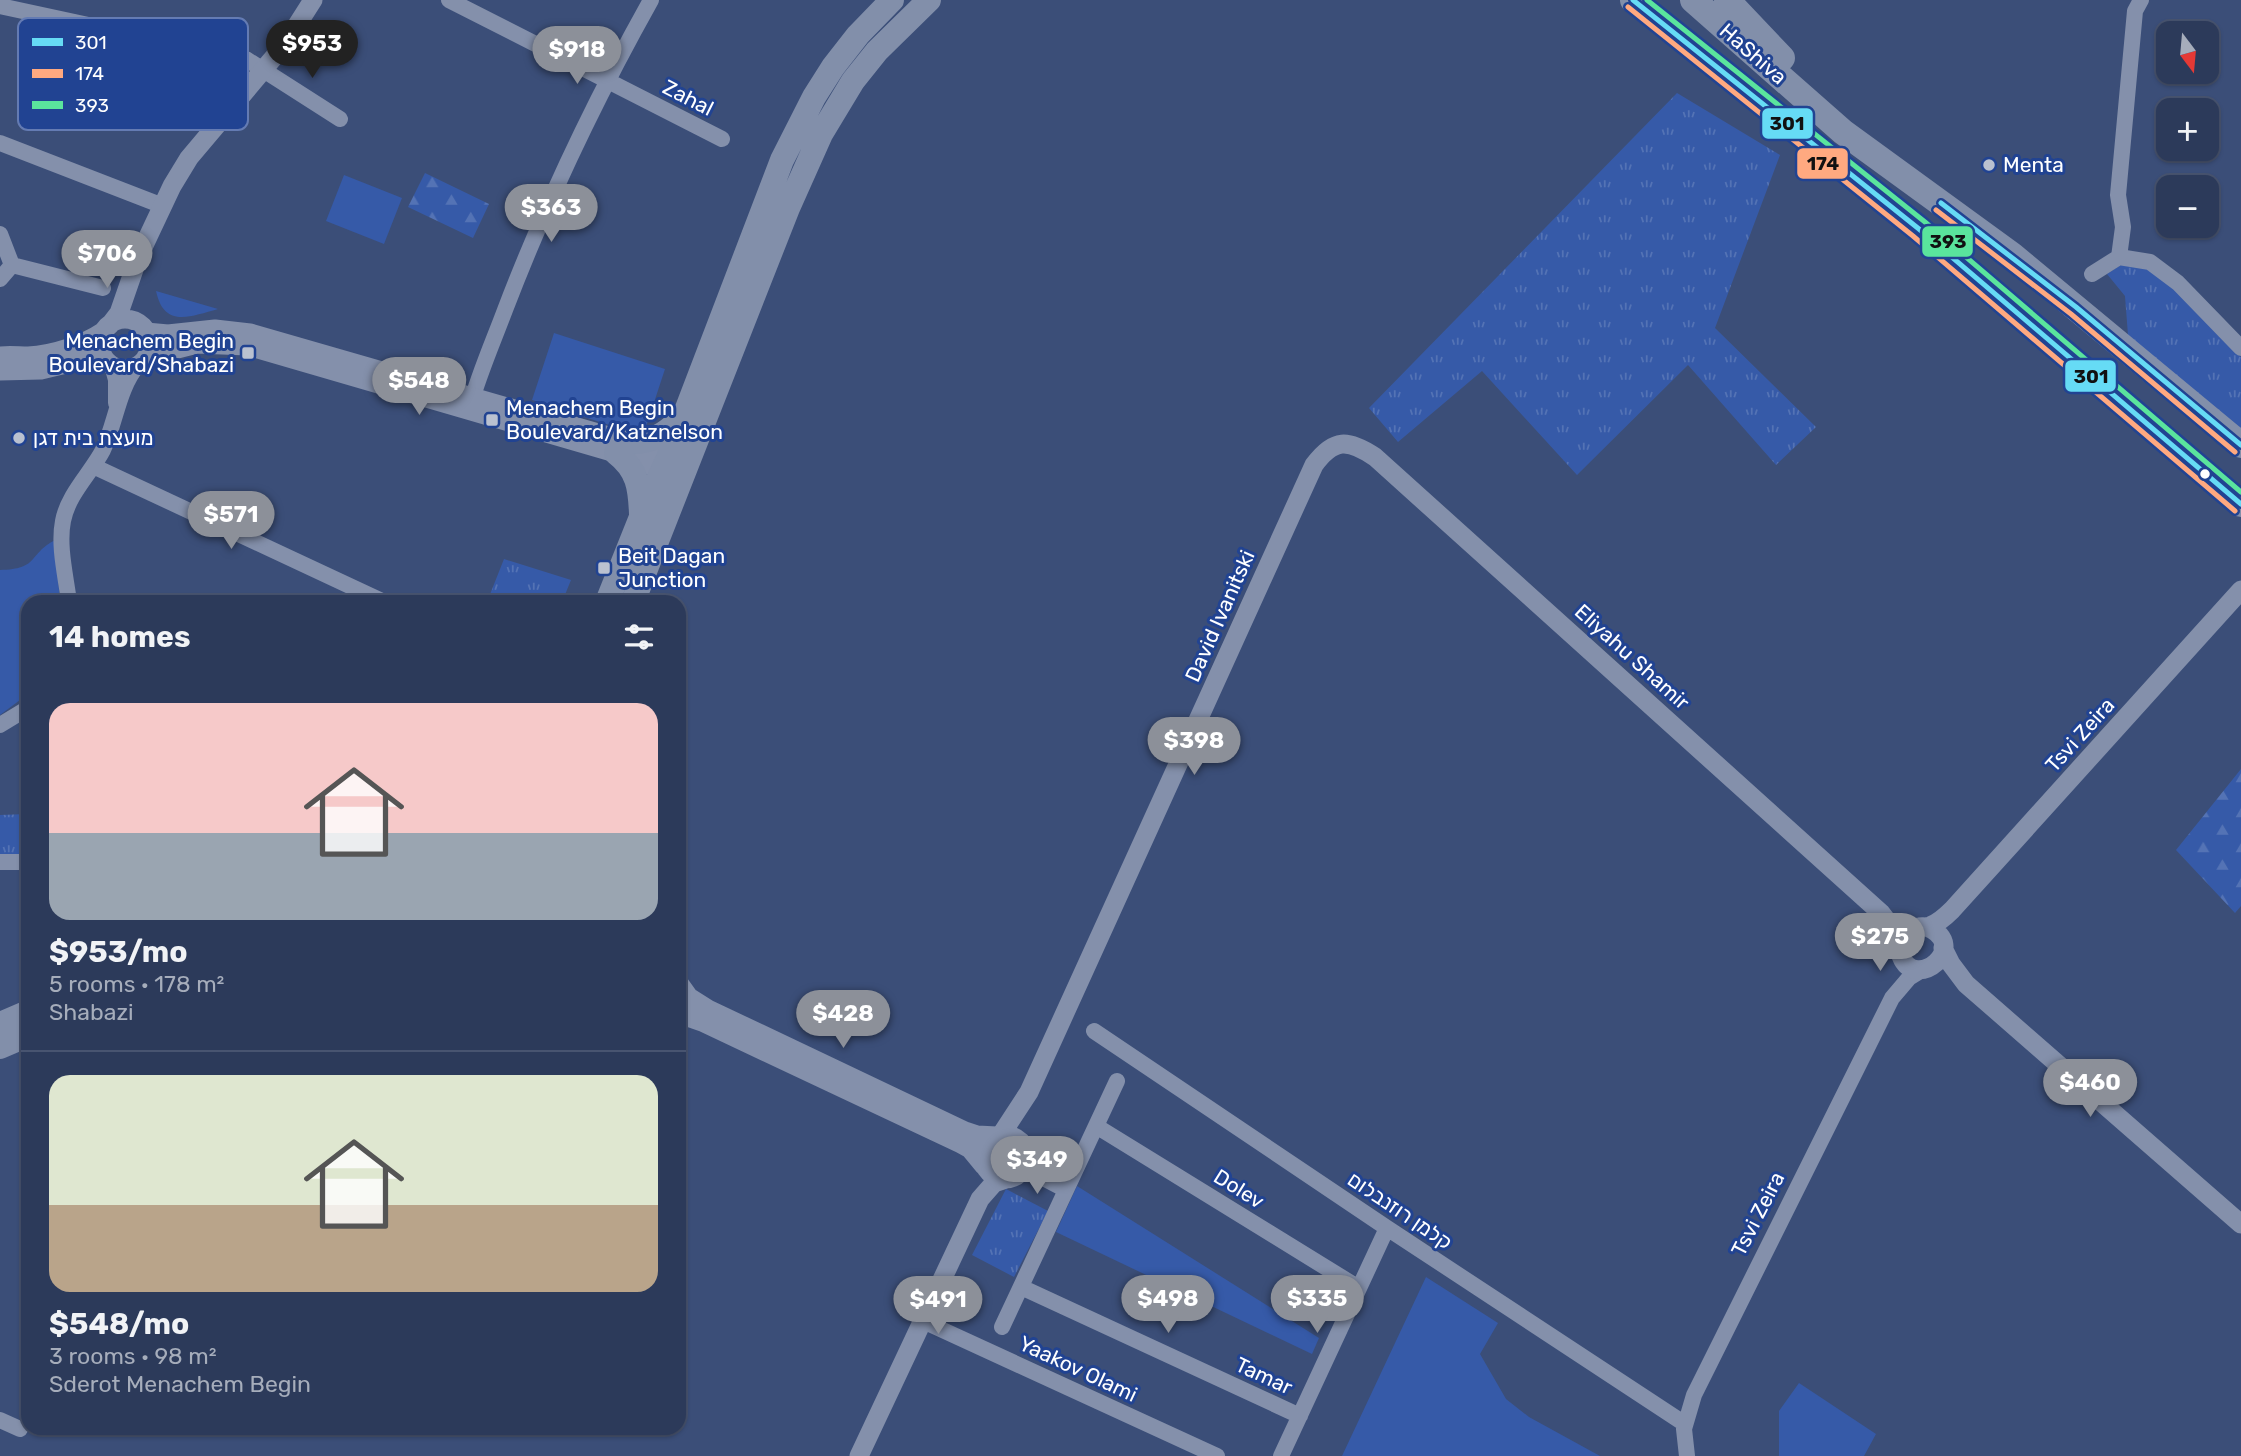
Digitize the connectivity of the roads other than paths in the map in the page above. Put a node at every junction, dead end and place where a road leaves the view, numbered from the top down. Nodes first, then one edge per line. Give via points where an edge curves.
1 (313, 0) edge
2 (449, 0) edge
3 (651, 0) edge
4 (892, 0) edge
5 (929, 0) edge
6 (1633, 0) edge
7 (1693, 0) edge
8 (1727, 0) edge
9 (2141, 0) edge
10 (0, 6) edge
11 (57, 18) edge
12 (248, 60) edge
13 (264, 71) junction
14 (606, 81) junction
15 (248, 90) edge
16 (341, 119) dead end
17 (213, 130) edge
18 (722, 139) dead end
19 (0, 143) edge
20 (1924, 190) junction
21 (163, 205) junction
22 (0, 234) edge
23 (2119, 257) junction
24 (12, 265) junction
25 (133, 272) junction
26 (2092, 274) dead end
27 (0, 279) edge
28 (103, 288) dead end
29 (106, 328) junction
30 (145, 330) junction
31 (2241, 348) edge
32 (0, 356) edge
33 (142, 361) junction
34 (110, 364) junction
35 (0, 371) edge
36 (471, 404) junction
37 (115, 412) junction
38 (682, 418) junction
39 (1347, 444) joint
40 (2241, 446) edge
41 (623, 448) junction
42 (93, 466) junction
43 (671, 466) junction
44 (2241, 504) edge
45 (641, 517) junction
46 (2241, 590) edge
47 (68, 595) edge
48 (369, 595) edge
49 (610, 595) edge
50 (635, 595) edge
51 (21, 712) edge
52 (0, 724) edge
53 (0, 862) edge
54 (21, 862) edge
55 (1952, 911) junction
56 (1881, 912) junction
57 (1923, 927) junction
58 (1943, 944) junction
59 (1900, 951) junction
60 (1925, 969) junction
61 (1966, 984) junction
62 (686, 994) edge
63 (1892, 998) junction
64 (21, 1015) edge
65 (686, 1016) edge
66 (0, 1024) edge
67 (1094, 1031) dead end
68 (21, 1038) edge
69 (0, 1047) edge
70 (1117, 1081) dead end
71 (1029, 1092) junction
72 (1096, 1126) junction
73 (999, 1136) junction
74 (1023, 1145) junction
75 (985, 1167) junction
76 (1024, 1168) junction
77 (1006, 1179) junction
78 (1066, 1190) junction
79 (980, 1199) junction
80 (2241, 1224) edge
81 (1387, 1228) junction
82 (1021, 1287) junction
83 (1359, 1288) junction
84 (923, 1321) junction
85 (1002, 1327) dead end
86 (1300, 1416) junction
87 (0, 1420) edge
88 (1685, 1424) junction
89 (20, 1429) dead end
90 (859, 1456) edge
91 (1217, 1456) edge
92 (1281, 1456) edge
93 (1687, 1456) edge

1 - 13 street
2 - 14 street, Zahal
3 - 14 street
4 - 38 main road via 834,67 800,123 766,198
5 - 43 main road via 877,51 821,134
6 - 44 highway, HaShiva via 1919,229
7 - 20 highway, HaShiva via 1843,131
8 - 20 highway via 1764,42
9 - 23 street via 2135,11 2118,195 2123,227
10 - 11 street
12 - 13 street
13 - 15 street
13 - 16 street
14 - 18 street, Zahal
14 - 36 street via 547,205
17 - 21 street via 189,158
19 - 21 street
20 - 40 highway, HaShiva via 2077,307
21 - 25 street
22 - 24 street
23 - 26 street
23 - 31 street via 2150,262 2178,283
24 - 27 street
24 - 28 street
25 - 29 street via 124,303
25 - 30 street via 136,312
29 - 30 street via 123,319
29 - 32 street via 72,346 38,355
29 - 34 street via 100,348
30 - 33 street via 150,342
30 - 36 street via 168,334 215,329 250,332
33 - 34 street via 124,369
33 - 36 street via 197,344 248,346
33 - 37 street via 132,372
34 - 35 street via 87,359 41,370
34 - 37 street via 116,380
36 - 41 street
37 - 42 street
38 - 41 main road via 662,436
38 - 43 main road
39 - 56 street, Eliyahu Shamir via 1374,457
39 - 71 street, David Ivanitski via 1330,447 1314,465
41 - 43 street
41 - 45 main road via 637,479
42 - 47 street via 63,520
42 - 48 street
43 - 45 main road
43 - 50 main road
45 - 49 main road
46 - 55 street, Tsvi Zeira
51 - 52 street
53 - 54 street
55 - 57 street, Tsvi Zeira
55 - 58 street, Tsvi Zeira via 1942,931
56 - 57 street, Eliyahu Shamir
56 - 59 street, Eliyahu Shamir
57 - 58 street via 1939,935
57 - 59 street via 1904,936
58 - 60 street via 1940,960
58 - 61 street
59 - 60 street via 1908,965
59 - 63 street, Tsvi Zeira
60 - 61 street
60 - 63 street, Tsvi Zeira via 1909,978
61 - 80 street
62 - 73 street via 708,1009 965,1131
63 - 88 street, Tsvi Zeira via 1694,1395
64 - 66 main road
65 - 75 street via 961,1144
67 - 81 street, קלמן רוזנבלום
68 - 69 main road
70 - 72 street
71 - 73 street, David Ivanitski
71 - 74 street, David Ivanitski
72 - 78 street
72 - 83 street, Dolev
73 - 74 street via 1010,1135
73 - 75 street via 984,1148
74 - 76 street via 1027,1155
75 - 77 street via 993,1176
75 - 79 street
76 - 77 street
76 - 78 street
77 - 79 street via 994,1183
78 - 82 street
79 - 84 street
81 - 83 street
81 - 88 street, קלמן רוזנבלום
82 - 85 street
82 - 86 street, Tamar
83 - 86 street
84 - 90 street
84 - 91 street, Yaakov Olami
86 - 92 street
87 - 89 street
88 - 93 street, Tsvi Zeira

